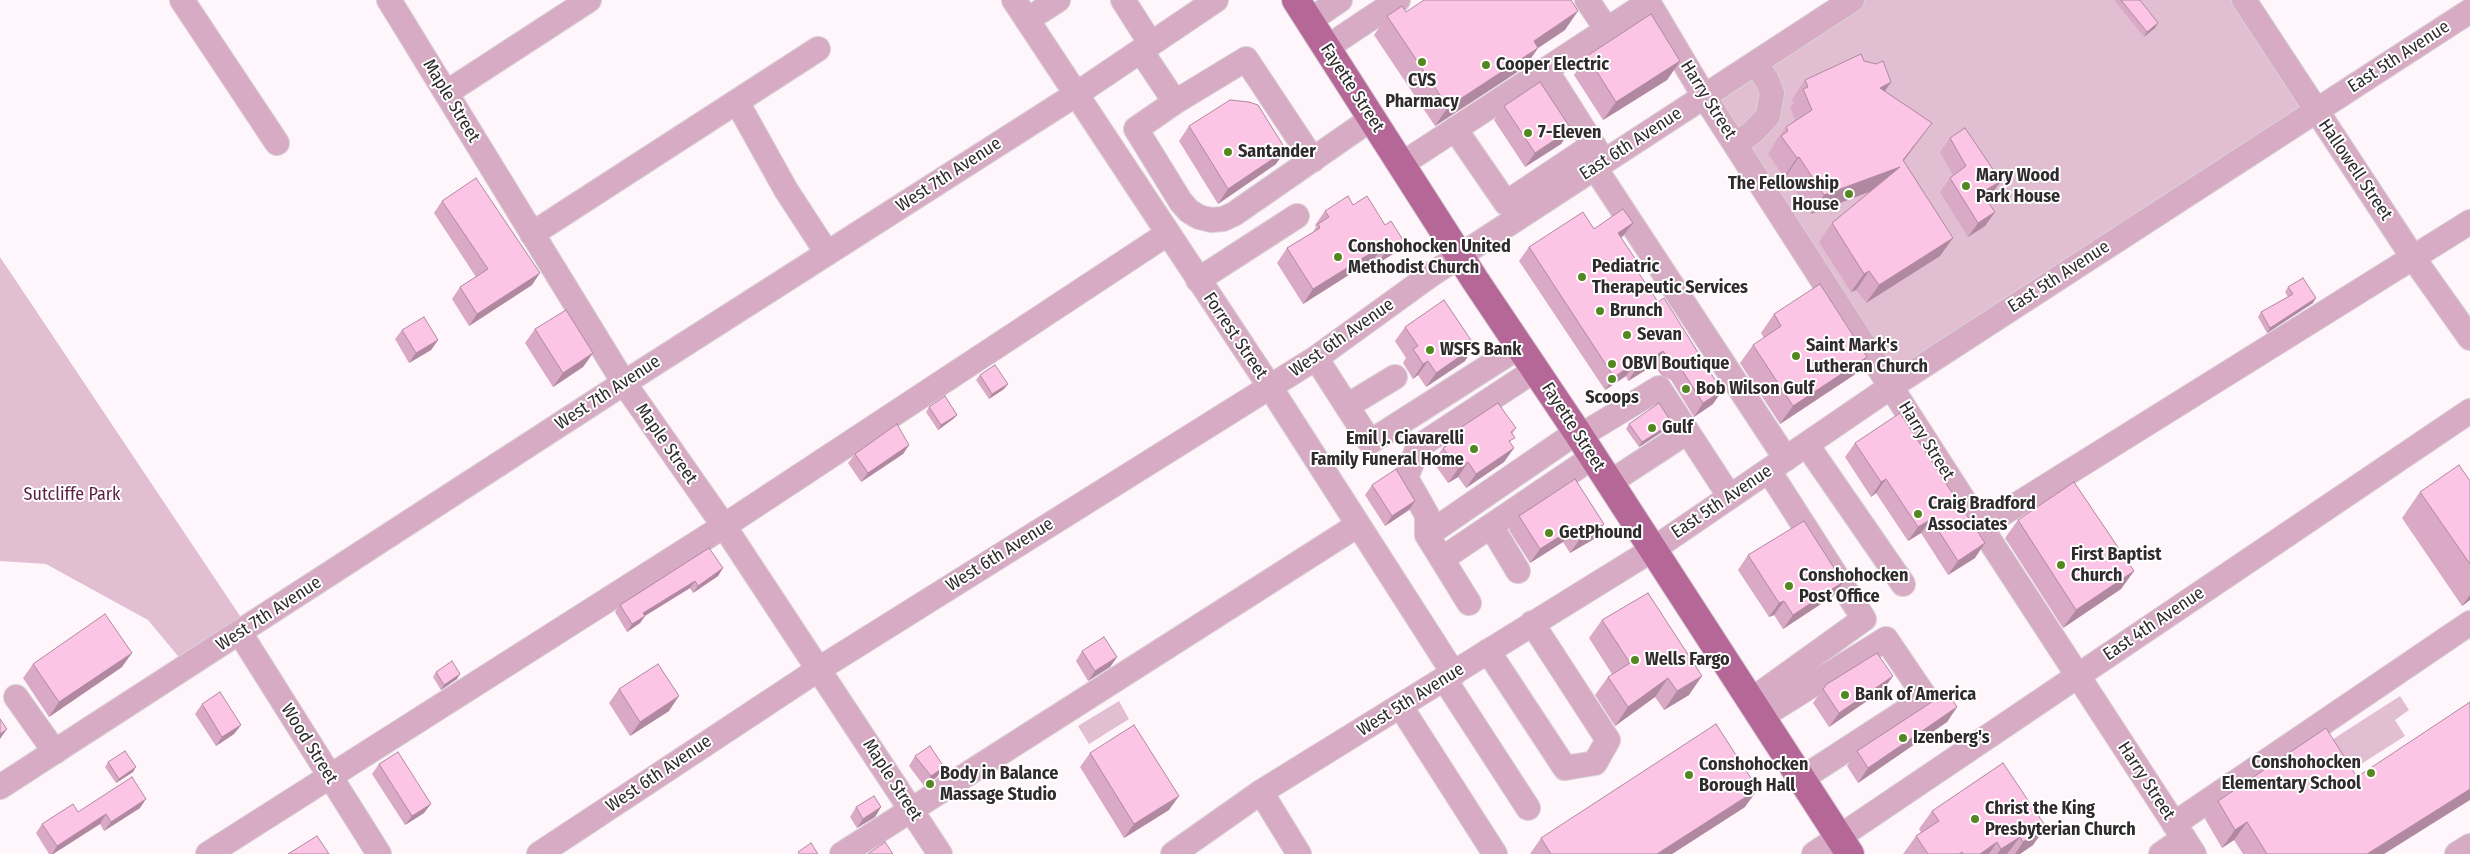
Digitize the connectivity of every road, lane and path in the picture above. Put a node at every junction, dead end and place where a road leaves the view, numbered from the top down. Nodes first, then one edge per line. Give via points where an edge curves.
1 (182, 0) edge
2 (389, 0) edge
3 (589, 0) edge
4 (1014, 0) edge
5 (1058, 0) edge
6 (1123, 0) edge
7 (1216, 0) edge
8 (1340, 0) edge
9 (1398, 0) edge
10 (1587, 0) edge
11 (1852, 0) edge
12 (2244, 0) edge
13 (1648, 1) edge
14 (1303, 10) edge
15 (2470, 11) edge
16 (1027, 20) junction
17 (1607, 30) junction
18 (1146, 48) junction
19 (1326, 48) junction
20 (818, 49) dead end
21 (1755, 64) junction
22 (1546, 70) junction
23 (446, 93) junction
24 (1075, 95) junction
25 (1704, 96) junction
26 (737, 102) junction
27 (1175, 102) junction
28 (2315, 110) junction
29 (1371, 119) junction
30 (1455, 129) junction
31 (277, 143) dead end
32 (1736, 144) junction
33 (1597, 158) junction
34 (1313, 160) junction
35 (1402, 164) junction
36 (1510, 211) junction
37 (1297, 216) dead end
38 (2470, 222) edge
39 (532, 234) junction
40 (1167, 234) junction
41 (827, 253) junction
42 (1460, 256) junction
43 (2414, 259) junction
44 (1198, 280) junction
45 (2470, 338) edge
46 (1519, 347) junction
47 (1316, 358) junction
48 (1535, 370) junction
49 (1395, 377) dead end
50 (624, 383) junction
51 (1892, 386) junction
52 (1270, 387) junction
53 (1347, 406) junction
54 (2470, 411) edge
55 (1687, 432) junction
56 (1583, 442) junction
57 (1807, 445) junction
58 (1777, 465) junction
59 (1609, 482) junction
60 (1730, 497) junction
61 (1358, 525) junction
62 (724, 526) junction
63 (1491, 526) junction
64 (1981, 527) junction
65 (1427, 535) junction
66 (1652, 550) junction
67 (1442, 559) junction
68 (1518, 571) dead end
69 (1903, 584) dead end
70 (1469, 603) dead end
71 (1532, 623) junction
72 (2470, 623) edge
73 (240, 633) junction
74 (1488, 651) junction
75 (819, 669) junction
76 (2077, 675) junction
77 (1449, 677) junction
78 (16, 697) dead end
79 (1401, 707) junction
80 (1756, 709) junction
81 (55, 752) junction
82 (329, 775) junction
83 (1801, 779) junction
84 (0, 788) edge
85 (1261, 792) junction
86 (1528, 808) dead end
87 (911, 809) junction
88 (2184, 839) edge
89 (1844, 846) edge
90 (2470, 846) edge
91 (208, 854) edge
92 (378, 854) edge
93 (539, 854) edge
94 (842, 854) edge
95 (940, 854) edge
96 (1173, 854) edge
97 (1299, 854) edge
98 (1495, 854) edge
99 (1814, 854) edge
100 (2161, 854) edge
101 (2457, 854) edge

1 - 31 street
2 - 23 street, Maple Street
3 - 23 street
4 - 16 street, Forrest Street
5 - 16 street
6 - 18 street
7 - 18 street, West 7th Avenue
8 - 14 street
9 - 19 street
10 - 17 street
11 - 21 street, East 6th Avenue
12 - 28 street, Hallowell Street
13 - 17 street
13 - 25 street, Harry Street
14 - 19 main road, Fayette Street
15 - 28 street, East 5th Avenue
16 - 24 street, Forrest Street
17 - 22 street
18 - 24 street, West 7th Avenue
18 - 27 street
19 - 29 main road, Fayette Street
20 - 26 street
21 - 25 street, East 6th Avenue
21 - 32 street via 1767,80 1772,94 1768,116
22 - 30 street
22 - 33 street
23 - 39 street, Maple Street
24 - 40 street, Forrest Street
24 - 41 street, West 7th Avenue
25 - 32 street, Harry Street
25 - 33 street, East 6th Avenue
26 - 39 street
26 - 41 street via 786,190
27 - 34 street via 1246,59
27 - 34 street via 1136,129 1181,202 1199,217 1223,219 1234,214
28 - 43 street, Hallowell Street
28 - 51 street, East 5th Avenue
29 - 34 street
29 - 35 main road, Fayette Street
30 - 35 street
30 - 36 street
32 - 51 street, Harry Street
33 - 36 street, East 6th Avenue
33 - 58 street
35 - 42 main road, Fayette Street
36 - 42 street, East 6th Avenue
37 - 44 street
38 - 43 street
39 - 50 street, Maple Street
40 - 44 street, Forrest Street
40 - 62 street
41 - 50 street, West 7th Avenue
42 - 46 main road, Fayette Street
42 - 47 street, West 6th Avenue
43 - 45 street, Hallowell Street
43 - 64 street
44 - 52 street, Forrest Street
46 - 48 main road, Fayette Street
46 - 53 street via 1370,442
47 - 52 street, West 6th Avenue
47 - 53 street
48 - 56 main road, Fayette Street
48 - 65 street via 1418,447 1406,478 1427,515
49 - 53 street
50 - 62 street, Maple Street
50 - 73 street, West 7th Avenue
51 - 57 street, East 5th Avenue
51 - 64 street, Harry Street
52 - 61 street, Forrest Street
52 - 75 street, West 6th Avenue
54 - 76 street, East 4th Avenue
55 - 56 street via 1659,388
55 - 59 street
55 - 60 street
56 - 59 main road, Fayette Street
56 - 63 street
56 - 65 street
57 - 58 street, East 5th Avenue
57 - 69 street
58 - 60 street, East 5th Avenue
58 - 80 street via 1864,619
59 - 66 main road, Fayette Street
60 - 66 street, East 5th Avenue
61 - 77 street, Forrest Street
61 - 87 street
62 - 75 street, Maple Street
62 - 82 street
63 - 67 street
63 - 68 street
64 - 76 street, Harry Street
65 - 67 street
66 - 71 street, West 5th Avenue
66 - 80 main road, Fayette Street
67 - 70 street
71 - 74 street, West 5th Avenue
71 - 74 street via 1608,740 1595,764 1565,768
72 - 88 street
73 - 81 street, West 7th Avenue
73 - 82 street, Wood Street
74 - 77 street, West 5th Avenue
75 - 87 street, Maple Street
75 - 93 street, West 6th Avenue
76 - 88 street, Harry Street
76 - 89 street, East 4th Avenue
77 - 79 street, West 5th Avenue
77 - 86 street, Forrest Street
78 - 81 street
79 - 85 street, West 5th Avenue
79 - 98 street
80 - 83 main road, Fayette Street
80 - 83 street via 1886,638 1926,698
81 - 84 street, West 7th Avenue
82 - 91 street
82 - 92 street, Wood Street
83 - 89 main road, Fayette Street
85 - 96 street, West 5th Avenue
85 - 97 street
87 - 94 street
87 - 95 street, Maple Street
88 - 100 street
89 - 99 street, East 4th Avenue
90 - 101 street

